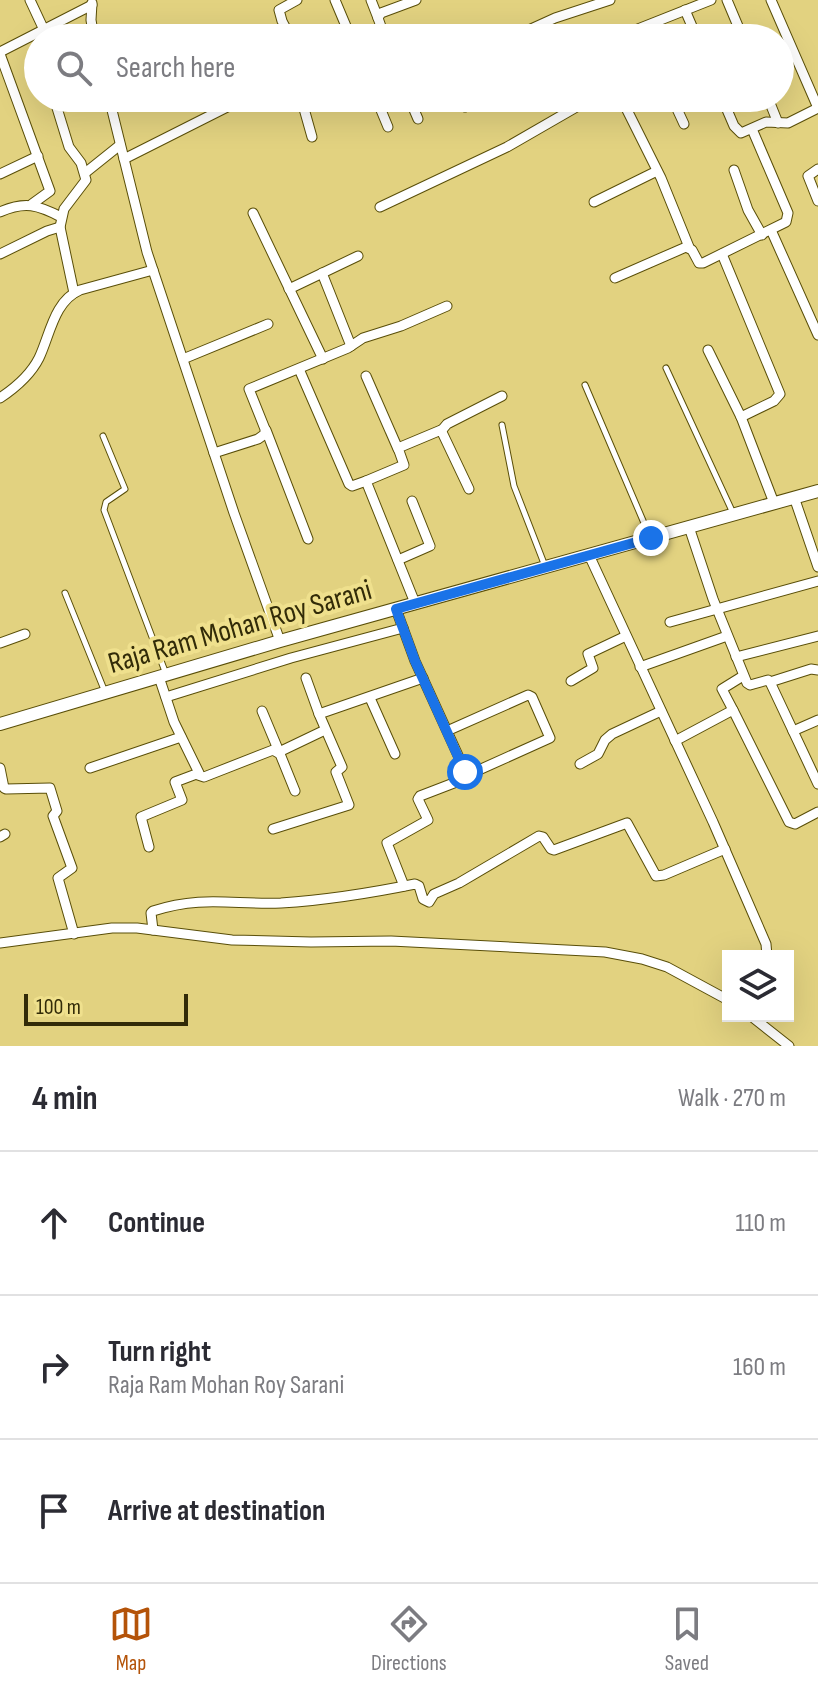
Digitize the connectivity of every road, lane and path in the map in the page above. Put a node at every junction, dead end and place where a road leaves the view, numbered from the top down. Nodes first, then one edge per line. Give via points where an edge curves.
1 (30, 0) edge
2 (297, 0) edge
3 (349, 0) edge
4 (371, 0) edge
5 (416, 0) edge
6 (610, 0) edge
7 (711, 0) edge
8 (727, 0) edge
9 (771, 0) edge
10 (336, 2) edge
11 (92, 3) edge
12 (685, 10) junction
13 (378, 18) junction
14 (41, 24) edge
15 (55, 24) edge
16 (93, 24) edge
17 (284, 24) edge
18 (345, 24) edge
19 (380, 24) edge
20 (542, 24) edge
21 (650, 24) edge
22 (691, 24) edge
23 (737, 24) edge
24 (781, 24) edge
25 (24, 40) edge
26 (0, 53) edge
27 (794, 53) edge
28 (818, 108) edge
29 (58, 112) edge
30 (112, 112) edge
31 (217, 112) edge
32 (305, 112) edge
33 (382, 112) edge
34 (415, 112) edge
35 (568, 112) edge
36 (628, 112) edge
37 (678, 112) edge
38 (728, 112) edge
39 (774, 112) edge
40 (418, 119) dead end
41 (778, 123) junction
42 (684, 124) dead end
43 (388, 127) dead end
44 (752, 129) junction
45 (312, 137) dead end
46 (120, 145) junction
47 (38, 156) junction
48 (124, 159) junction
49 (818, 169) edge
50 (734, 170) dead end
51 (657, 171) junction
52 (85, 173) junction
53 (0, 174) edge
54 (818, 201) edge
55 (594, 202) dead end
56 (32, 204) junction
57 (380, 207) dead end
58 (0, 212) edge
59 (253, 213) dead end
60 (61, 222) junction
61 (766, 233) junction
62 (689, 247) junction
63 (0, 254) edge
64 (722, 254) junction
65 (358, 256) dead end
66 (153, 270) junction
67 (322, 273) junction
68 (615, 278) dead end
69 (289, 289) junction
70 (74, 293) junction
71 (447, 306) dead end
72 (268, 324) dead end
73 (818, 335) edge
74 (351, 346) junction
75 (708, 350) dead end
76 (183, 359) junction
77 (323, 359) junction
78 (666, 368) dead end
79 (299, 369) junction
80 (366, 376) dead end
81 (585, 385) dead end
82 (502, 396) dead end
83 (0, 398) edge
84 (741, 417) junction
85 (502, 425) dead end
86 (265, 429) junction
87 (442, 430) junction
88 (103, 436) dead end
89 (398, 449) junction
90 (214, 453) junction
91 (366, 481) junction
92 (469, 489) dead end
93 (818, 491) edge
94 (794, 497) junction
95 (412, 501) dead end
96 (774, 503) junction
97 (733, 514) junction
98 (689, 527) junction
99 (651, 538) junction
100 (308, 539) dead end
101 (589, 555) junction
102 (398, 560) junction
103 (545, 567) junction
104 (818, 567) edge
105 (818, 581) edge
106 (65, 593) dead end
107 (415, 603) junction
108 (716, 608) junction
109 (396, 609) junction
110 (670, 622) dead end
111 (403, 628) junction
112 (25, 634) dead end
113 (626, 636) junction
114 (727, 636) junction
115 (818, 636) edge
116 (280, 641) junction
117 (0, 643) edge
118 (736, 657) junction
119 (640, 667) junction
120 (818, 670) edge
121 (163, 676) junction
122 (743, 676) junction
123 (306, 678) dead end
124 (423, 678) junction
125 (571, 681) dead end
126 (770, 682) junction
127 (105, 693) junction
128 (166, 697) junction
129 (370, 698) junction
130 (733, 710) junction
131 (262, 711) dead end
132 (661, 711) junction
133 (319, 714) junction
134 (818, 720) edge
135 (0, 724) edge
136 (325, 730) junction
137 (447, 731) junction
138 (793, 731) junction
139 (181, 737) junction
140 (675, 741) junction
141 (280, 753) junction
142 (395, 754) dead end
143 (580, 764) dead end
144 (0, 768) edge
145 (90, 768) dead end
146 (467, 774) junction
147 (198, 775) junction
148 (818, 784) edge
149 (295, 791) dead end
150 (818, 812) edge
151 (273, 829) dead end
152 (149, 847) dead end
153 (725, 849) junction
154 (404, 886) junction
155 (153, 930) junction
156 (74, 934) junction
157 (0, 943) edge
158 (766, 950) edge
159 (722, 997) edge
160 (759, 1022) edge
161 (789, 1046) edge

1 - 14 street
2 - 17 street via 279,10
3 - 10 street
4 - 13 street
5 - 13 street
6 - 20 street
7 - 12 street
8 - 23 street
9 - 24 street
10 - 18 street
11 - 15 street
11 - 16 street
12 - 21 street
12 - 22 street
13 - 19 street
25 - 26 street
26 - 47 street
27 - 28 street
28 - 41 street
29 - 52 street via 69,147
30 - 46 street
31 - 48 street
32 - 45 street
33 - 43 street
34 - 40 street
35 - 57 street
36 - 51 street
37 - 42 street
38 - 44 street via 737,131
39 - 41 street
41 - 44 street
44 - 61 street via 788,213 786,222
46 - 48 street
46 - 52 street
47 - 53 street
47 - 56 street via 50,191
48 - 66 street
49 - 54 street via 808,181
50 - 61 street via 748,210
51 - 55 street
51 - 62 street
52 - 60 street via 85,185 67,204
56 - 58 street
56 - 60 street
59 - 69 street
60 - 63 street
60 - 70 street
61 - 64 street
61 - 73 street
62 - 64 street via 699,263
62 - 68 street
64 - 84 street via 780,394
65 - 67 street
66 - 70 street
66 - 76 street
67 - 69 street
67 - 74 street
69 - 77 street
70 - 83 street via 51,324 34,366
71 - 74 street
72 - 76 street
74 - 77 street
75 - 84 street
76 - 90 street
77 - 79 street
78 - 97 lane
79 - 86 street via 249,389
79 - 91 street via 349,484
80 - 89 street
81 - 99 lane
82 - 87 street
84 - 96 street
85 - 103 lane via 514,486
86 - 90 street via 258,439
86 - 100 street
87 - 89 street
87 - 92 street
88 - 121 lane via 125,489 106,502 104,510
89 - 91 street via 404,465
90 - 116 street
91 - 102 street
93 - 94 street, Raja Ram Mohan Roy Sarani
94 - 96 street, Raja Ram Mohan Roy Sarani
94 - 104 street
95 - 102 street via 430,546
96 - 97 street, Raja Ram Mohan Roy Sarani
97 - 98 street, Raja Ram Mohan Roy Sarani
98 - 99 street, Raja Ram Mohan Roy Sarani
98 - 108 street
99 - 101 street, Raja Ram Mohan Roy Sarani
101 - 103 street, Raja Ram Mohan Roy Sarani
101 - 113 street
102 - 107 street
103 - 107 street, Raja Ram Mohan Roy Sarani
105 - 108 street
106 - 127 lane
107 - 109 street, Raja Ram Mohan Roy Sarani
108 - 110 street
108 - 114 street
109 - 111 street
109 - 116 street, Raja Ram Mohan Roy Sarani
111 - 124 street
111 - 128 street
112 - 117 street
113 - 119 street
113 - 125 street via 588,654 593,668
114 - 118 street
114 - 119 street
115 - 118 street
116 - 121 street, Raja Ram Mohan Roy Sarani
118 - 122 street
119 - 132 street
120 - 126 street
121 - 127 street, Raja Ram Mohan Roy Sarani
121 - 128 street
122 - 126 street via 750,685
122 - 130 street via 722,689
123 - 133 street
124 - 129 street
124 - 137 street
126 - 138 street
127 - 135 street, Raja Ram Mohan Roy Sarani
128 - 139 street
129 - 133 street
129 - 142 street
130 - 140 street
130 - 150 street via 791,824
131 - 141 street
132 - 140 street
132 - 143 street via 612,734 598,754
133 - 136 street
134 - 138 street
136 - 141 street
136 - 151 street via 342,767 336,772 349,806
137 - 146 street
137 - 146 street via 532,697 550,738
138 - 148 street
139 - 145 street
139 - 147 street
140 - 153 street
141 - 147 street via 270,751
141 - 149 street
144 - 156 street via 6,789 50,788 57,811 53,816 72,868 58,878
146 - 154 street via 420,796 428,820 387,843
147 - 152 street via 175,782 182,800 141,817
153 - 154 street via 659,877 627,823 554,850 539,836 434,894 429,902 418,885
153 - 158 street
154 - 155 street via 321,900 169,905 152,912
155 - 156 street via 112,928
155 - 159 street via 232,940 405,941 605,952 667,967
156 - 157 street
160 - 161 street

